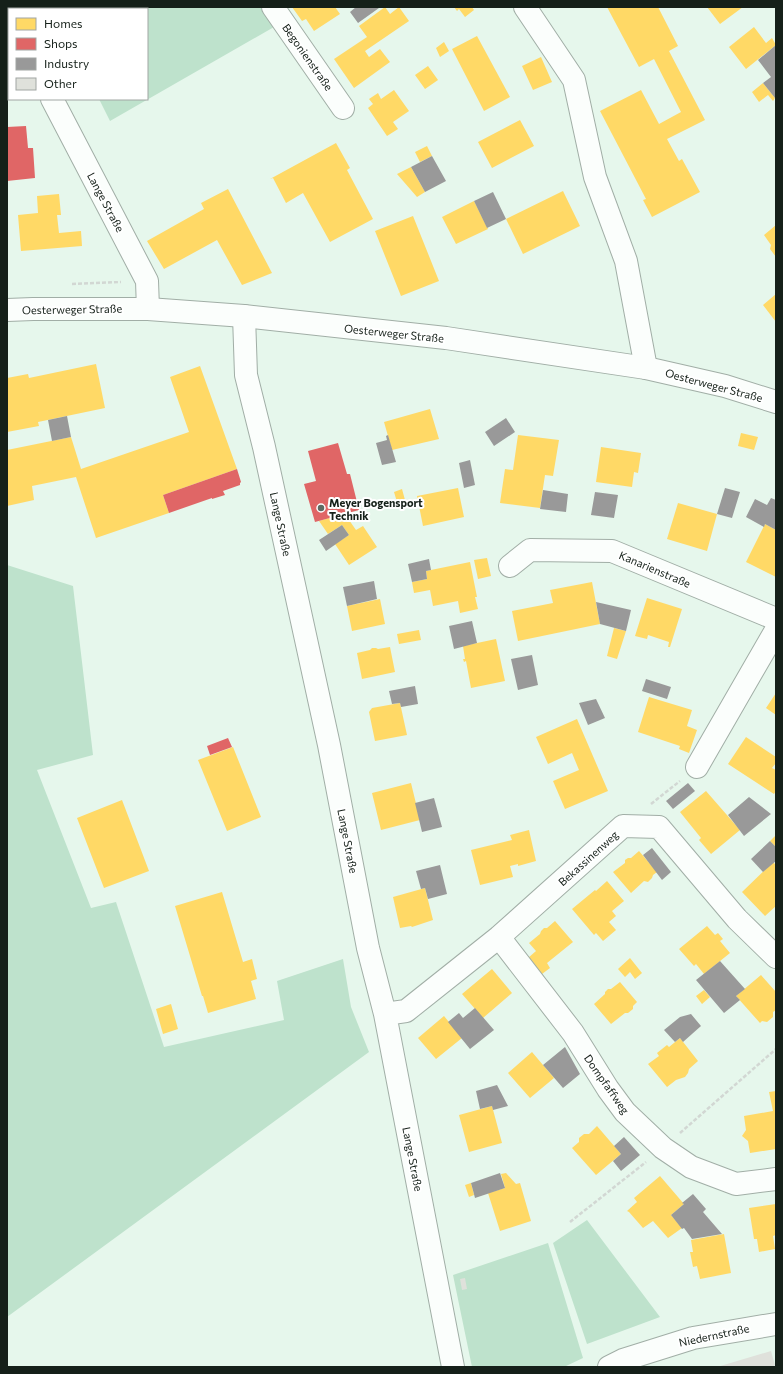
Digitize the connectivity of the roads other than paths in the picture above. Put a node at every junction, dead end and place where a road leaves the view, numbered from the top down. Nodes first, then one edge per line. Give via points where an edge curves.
1 (273, 7) edge
2 (525, 7) edge
3 (53, 100) edge
4 (343, 108) dead end
5 (148, 309) junction
6 (7, 310) edge
7 (244, 316) junction
8 (646, 368) junction
9 (776, 402) edge
10 (510, 566) dead end
11 (776, 619) edge
12 (776, 630) edge
13 (697, 766) road end
14 (499, 937) junction
15 (776, 957) edge
16 (385, 1014) junction
17 (776, 1179) edge
18 (776, 1324) edge
19 (453, 1367) edge
20 (609, 1367) edge

1 - 4 street, Begonienstraße
2 - 8 street via 574,80 595,177 626,261
3 - 5 street, Lange Straße via 147,282
5 - 6 street, Oesterweger Straße
5 - 7 street, Oesterweger Straße
7 - 8 street, Oesterweger Straße via 446,338
7 - 16 street, Lange Straße via 246,375 330,745 368,948
8 - 9 street, Oesterweger Straße via 726,386
10 - 11 street, Kanarienstraße via 530,550 612,551
12 - 13 street
14 - 15 street, Bekassinenweg via 623,826 659,827 738,919
14 - 16 street, Bekassinenweg via 406,1011
14 - 17 street, Dompfaffweg via 573,1033 625,1112 663,1148 691,1166 736,1184
16 - 19 street, Lange Straße
18 - 20 street, Niedernstraße via 693,1338 623,1360

